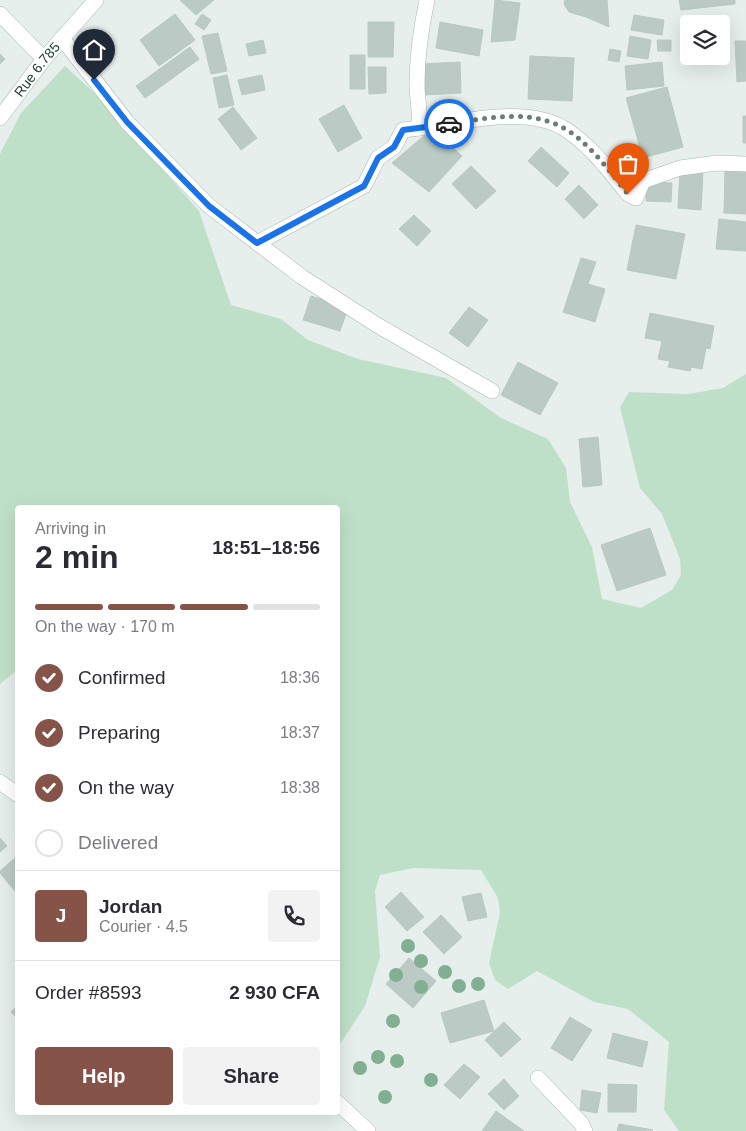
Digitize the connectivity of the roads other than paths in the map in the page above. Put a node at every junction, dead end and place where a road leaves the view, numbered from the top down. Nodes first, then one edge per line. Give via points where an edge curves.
1 (96, 0) edge
2 (427, 0) edge
3 (0, 14) edge
4 (62, 38) junction
5 (44, 59) junction
6 (0, 118) edge
7 (419, 128) junction
8 (746, 164) edge
9 (257, 243) junction
10 (492, 391) dead end
11 (0, 782) edge
12 (15, 793) edge
13 (538, 1078) dead end
14 (340, 1105) edge
15 (368, 1131) edge
16 (585, 1131) edge

1 - 4 street, Rue 6.785
2 - 7 street via 419,47
3 - 5 street
4 - 5 street, Rue 6.785
4 - 9 street via 127,122 209,206
5 - 6 street, Rue 6.785
7 - 8 street via 482,119 544,119 574,136 628,194 636,198 644,182 680,168 717,162
7 - 9 street via 403,130 394,147 378,158 364,186
9 - 10 street via 302,278 377,326
11 - 12 street
13 - 16 street
14 - 15 street

